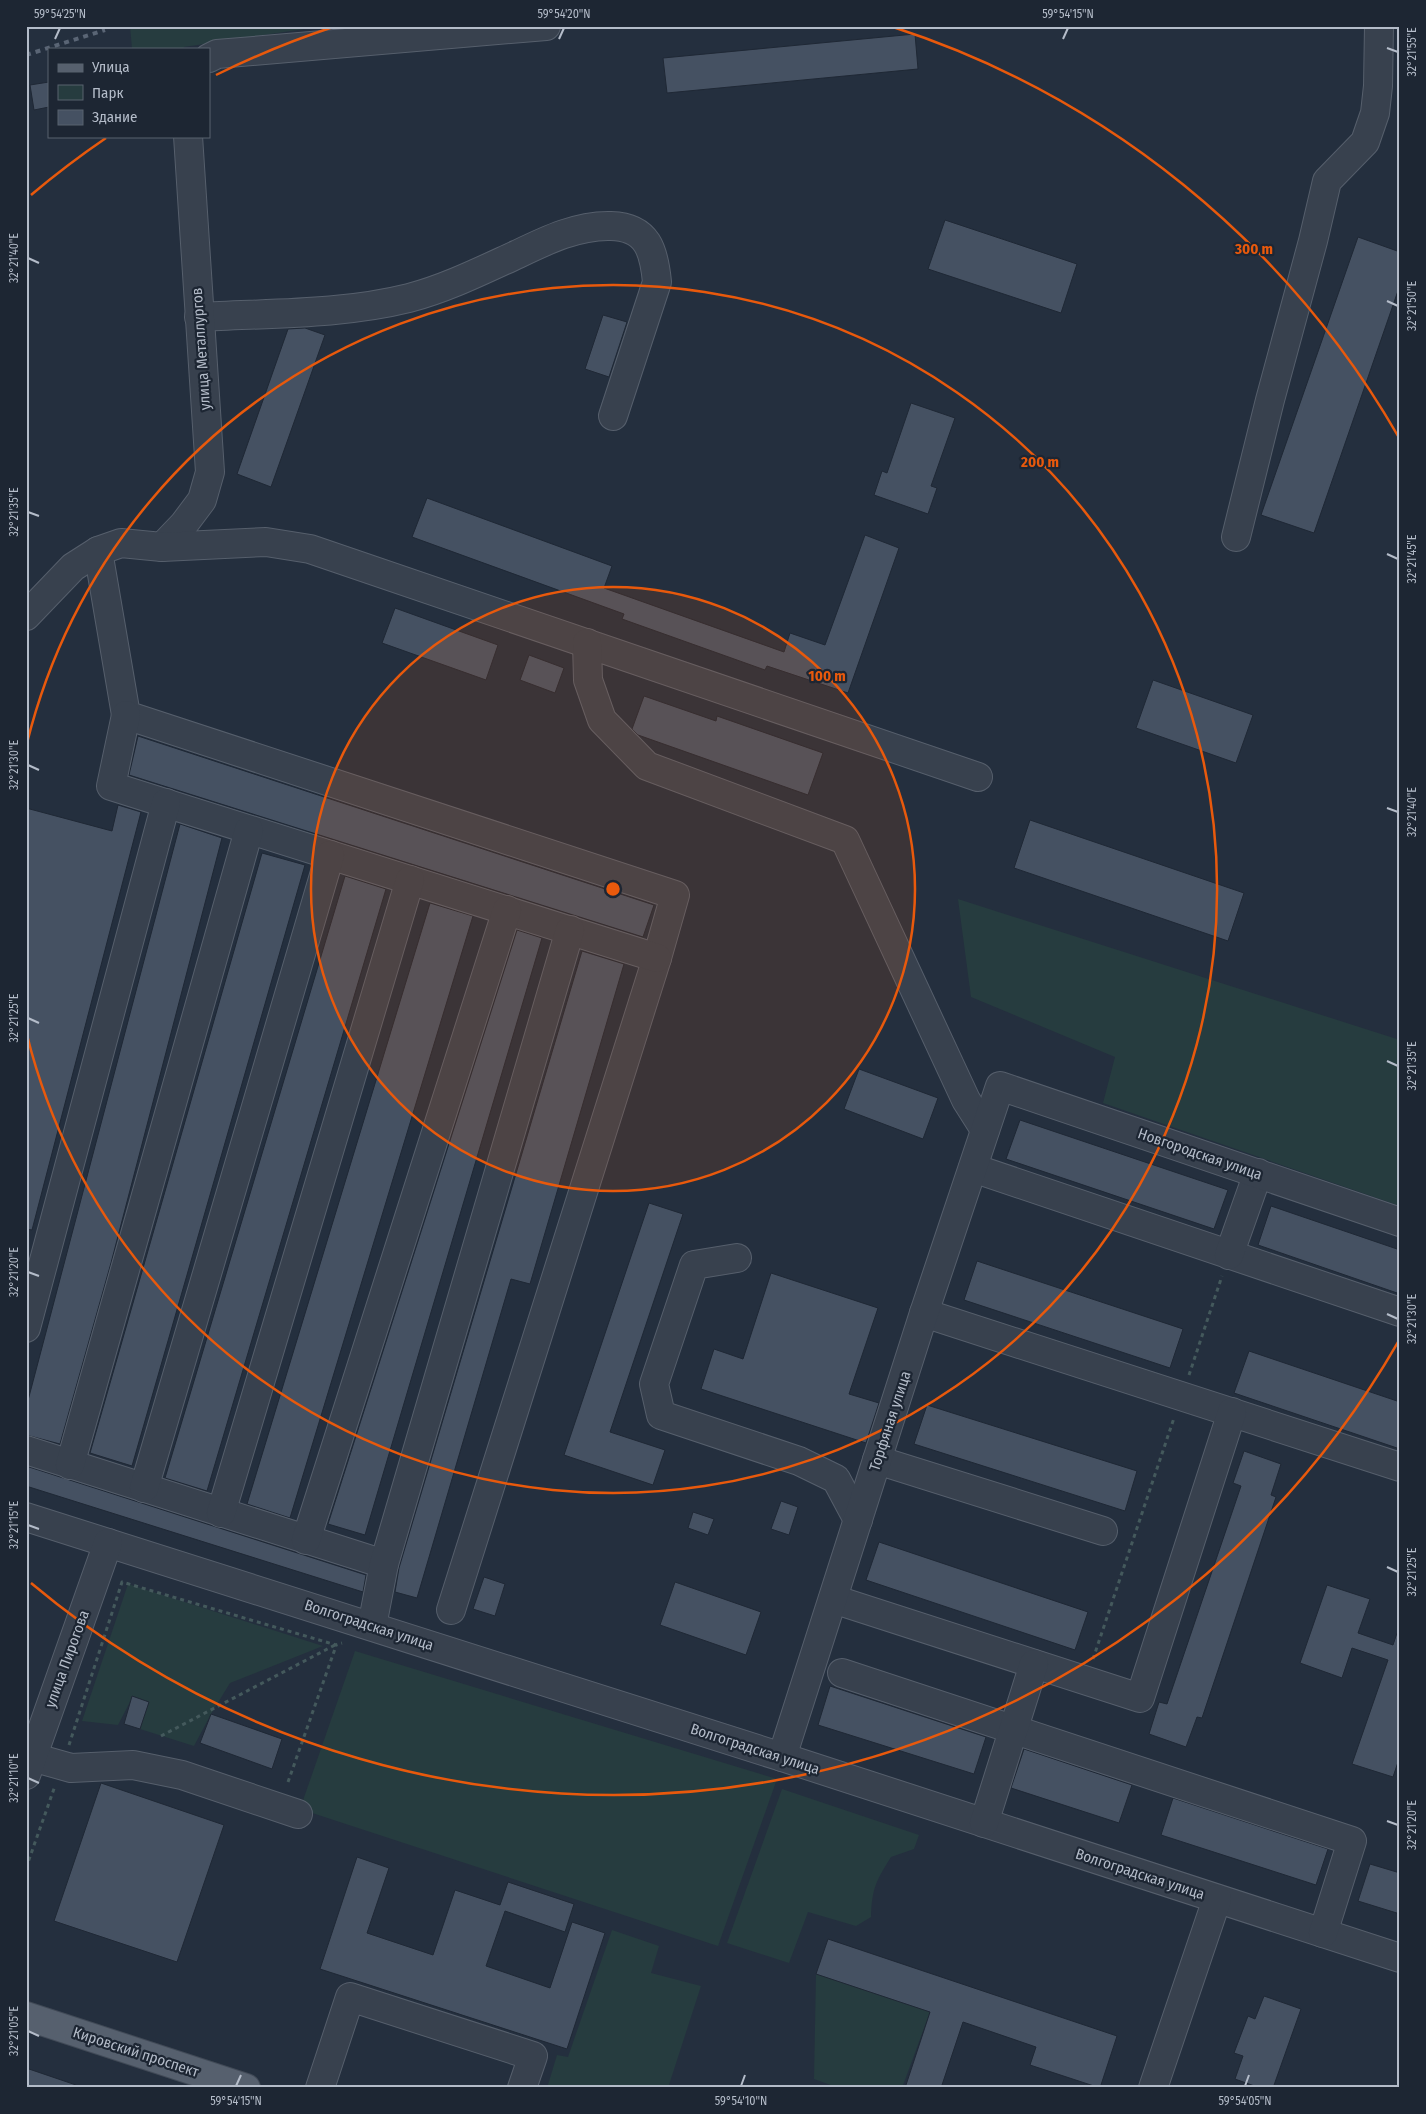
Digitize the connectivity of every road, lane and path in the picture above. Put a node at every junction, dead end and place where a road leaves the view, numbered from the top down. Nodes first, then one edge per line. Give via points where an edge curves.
1 (546, 26) edge
2 (1379, 26) edge
3 (210, 58) edge
4 (188, 138) edge
5 (199, 317) junction
6 (613, 416) dead end
7 (1236, 538) dead end
8 (162, 547) junction
9 (98, 551) junction
10 (26, 616) edge
11 (588, 643) junction
12 (126, 715) junction
13 (978, 777) dead end
14 (166, 803) junction
15 (249, 830) junction
16 (330, 855) junction
17 (410, 880) junction
18 (506, 910) junction
19 (570, 930) junction
20 (657, 958) junction
21 (1000, 1086) joint
22 (985, 1130) junction
23 (973, 1168) junction
24 (1258, 1174) junction
25 (1400, 1222) edge
26 (1229, 1255) junction
27 (737, 1258) dead end
28 (1400, 1312) edge
29 (924, 1313) junction
30 (26, 1328) edge
31 (1182, 1396) junction
32 (1232, 1412) junction
33 (26, 1450) edge
34 (877, 1460) junction
35 (70, 1464) junction
36 (1400, 1467) edge
37 (144, 1488) junction
38 (221, 1512) junction
39 (26, 1517) edge
40 (858, 1520) junction
41 (1103, 1531) dead end
42 (306, 1540) junction
43 (108, 1543) junction
44 (384, 1564) junction
45 (833, 1599) junction
46 (451, 1610) dead end
47 (372, 1626) junction
48 (344, 1643) dead end
49 (336, 1645) junction
50 (1034, 1664) junction
51 (842, 1674) dead end
52 (1086, 1681) junction
53 (1014, 1730) junction
54 (161, 1736) dead end
55 (782, 1757) junction
56 (62, 1765) junction
57 (29, 1766) edge
58 (288, 1782) dead end
59 (298, 1814) dead end
60 (984, 1823) junction
61 (26, 1868) edge
62 (1217, 1899) junction
63 (1323, 1933) junction
64 (1400, 1958) edge
65 (26, 2016) edge
66 (246, 2088) edge
67 (320, 2088) edge
68 (522, 2088) edge
69 (1153, 2088) edge

1 - 3 street via 217,54
2 - 7 street via 1375,113 1365,142 1327,181
4 - 5 street, улица Металлургов
5 - 6 street via 352,309 410,298 574,230 612,226 639,232 649,244 657,282
5 - 8 street, улица Металлургов via 210,472 202,500
8 - 9 street via 121,543
8 - 11 street via 266,542 310,549
9 - 10 street via 73,567
9 - 12 street
11 - 13 street
11 - 22 street via 588,680 602,720 647,766 845,840 966,1100
12 - 14 street via 111,786
12 - 20 street via 675,895
14 - 15 street
14 - 30 street
15 - 16 street
15 - 35 street
16 - 17 street
16 - 37 street
17 - 18 street
17 - 38 street
18 - 19 street
18 - 42 street
19 - 20 street
19 - 44 street
20 - 46 street
21 - 22 street, Торфяная улица
21 - 24 street, Новгородская улица
22 - 23 street, Торфяная улица
23 - 26 street
23 - 29 street, Торфяная улица
24 - 25 street, Новгородская улица
24 - 26 street
26 - 28 street
26 - 31 path
27 - 40 street via 694,1265 654,1384 661,1415 799,1461 836,1479
29 - 31 street
29 - 34 street, Торфяная улица
31 - 32 street
31 - 52 path
32 - 36 street
32 - 52 street via 1140,1698
33 - 35 street
34 - 40 street, Торфяная улица
34 - 41 street
35 - 37 street
37 - 38 street
38 - 42 street
39 - 43 street, Волгоградская улица
40 - 45 street, Торфяная улица
42 - 44 street
43 - 47 street, Волгоградская улица
43 - 57 street, улица Пирогова
44 - 47 street
45 - 50 street
45 - 55 street, Торфяная улица
47 - 55 street, Волгоградская улица
48 - 49 path
49 - 54 path
49 - 56 path via 122,1582
49 - 58 path
50 - 52 street
50 - 53 street
51 - 53 street
53 - 60 street
53 - 63 street via 1352,1841
55 - 60 street, Волгоградская улица
56 - 57 street
56 - 59 street via 71,1768 133,1765 182,1775
56 - 61 path
60 - 62 street, Волгоградская улица
62 - 63 street, Волгоградская улица
62 - 69 street
63 - 64 street, Волгоградская улица
65 - 66 main road, Кировский проспект
67 - 68 street via 350,1997 533,2056

